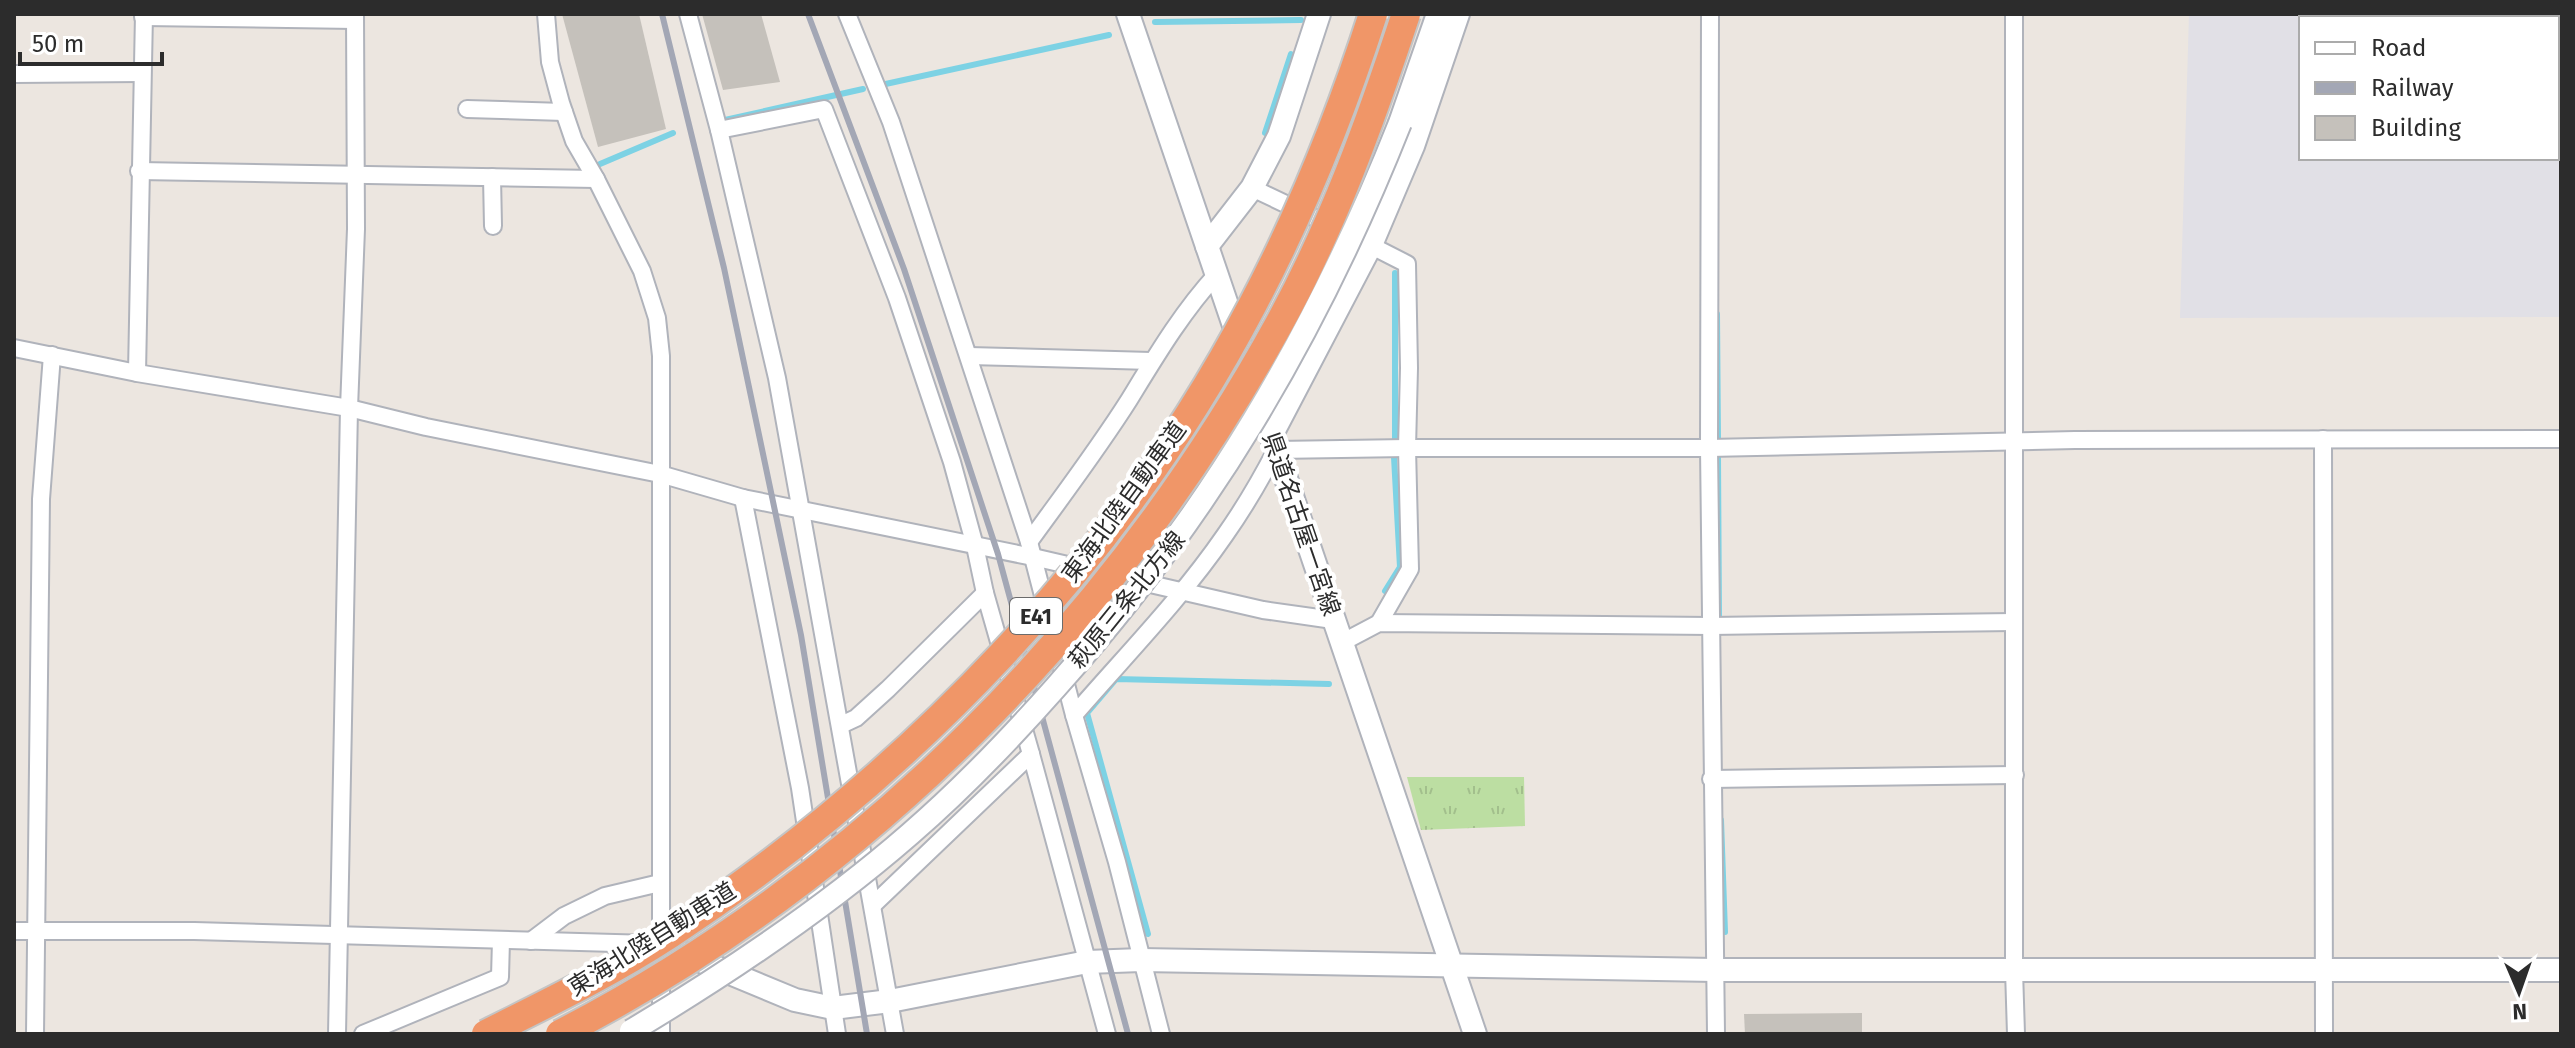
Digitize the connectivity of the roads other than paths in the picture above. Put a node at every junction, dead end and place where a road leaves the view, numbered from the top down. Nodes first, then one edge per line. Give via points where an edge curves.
1 (546, 14) edge
2 (688, 14) edge
3 (847, 14) edge
4 (1128, 14) edge
5 (1319, 14) edge
6 (1373, 14) edge
7 (1406, 14) edge
8 (1438, 14) edge
9 (1458, 14) edge
10 (1710, 14) edge
11 (2014, 14) edge
12 (144, 16) edge
13 (355, 17) edge
14 (142, 73) junction
15 (14, 74) edge
16 (467, 109) dead end
17 (564, 112) junction
18 (719, 130) junction
19 (139, 171) junction
20 (357, 176) junction
21 (492, 177) junction
22 (596, 179) junction
23 (1252, 188) junction
24 (493, 226) dead end
25 (1371, 245) junction
26 (1207, 246) junction
27 (1217, 274) junction
28 (14, 348) edge
29 (52, 355) junction
30 (969, 356) junction
31 (1151, 361) junction
32 (137, 373) junction
33 (349, 408) junction
34 (2323, 439) junction
35 (2561, 439) edge
36 (2014, 440) junction
37 (1274, 443) junction
38 (1407, 448) junction
39 (1709, 448) junction
40 (660, 474) junction
41 (743, 498) junction
42 (802, 510) junction
43 (975, 546) junction
44 (1031, 550) junction
45 (1180, 592) junction
46 (985, 593) junction
47 (1333, 620) junction
48 (2014, 622) junction
49 (1379, 623) junction
50 (1711, 626) junction
51 (1343, 642) junction
52 (1074, 715) junction
53 (841, 725) junction
54 (1031, 754) junction
55 (1108, 772) dead end
56 (2015, 775) junction
57 (1092, 777) junction
58 (1711, 779) junction
59 (660, 883) junction
60 (873, 905) junction
61 (14, 931) edge
62 (36, 931) junction
63 (338, 935) junction
64 (501, 940) junction
65 (531, 941) junction
66 (660, 944) junction
67 (1141, 960) junction
68 (1087, 962) junction
69 (1451, 964) junction
70 (1715, 970) junction
71 (2014, 970) junction
72 (2323, 970) junction
73 (2561, 970) edge
74 (890, 1001) junction
75 (833, 1008) junction
76 (629, 1033) edge
77 (35, 1034) edge
78 (337, 1034) edge
79 (363, 1034) edge
80 (486, 1034) edge
81 (560, 1034) edge
82 (661, 1034) edge
83 (837, 1034) edge
84 (895, 1034) edge
85 (1107, 1034) edge
86 (1161, 1034) edge
87 (1475, 1034) edge
88 (1716, 1034) edge
89 (2016, 1034) edge
90 (2324, 1034) edge

1 - 17 street via 550,62
2 - 18 street
3 - 30 street via 891,122
4 - 26 main road, 県道名古屋一宮線
5 - 23 main road via 1285,121
6 - 80 highway, 東海北陸自動車道 / E41, bridge via 1324,154 1252,307 1158,460 1056,594 911,746 753,876 668,935
7 - 81 highway, 東海北陸自動車道 / E41, bridge via 1352,164 1280,322 1184,479 1078,619 1004,702 848,844 685,963
8 - 76 main road, 萩原三条北方線, bridge via 1349,247 1297,349 1220,478 1133,597 974,775 909,834 791,927
9 - 25 main road via 1413,146
10 - 39 street
11 - 36 street
12 - 13 street
12 - 14 street
13 - 20 street
14 - 15 street
14 - 19 street
16 - 17 street
17 - 22 street
18 - 42 street
18 - 43 street via 824,109 897,298
19 - 20 street
19 - 32 street
20 - 21 street
20 - 33 street
21 - 22 street
21 - 24 street
22 - 40 street via 642,271 657,318
23 - 25 street
23 - 26 main road
25 - 37 main road
25 - 38 street via 1407,264
26 - 27 main road, 県道名古屋一宮線
27 - 31 street
27 - 37 main road, 県道名古屋一宮線
28 - 29 street
29 - 32 street
29 - 62 street via 41,499
30 - 31 street
30 - 44 street
31 - 44 street
32 - 33 street
33 - 40 street
33 - 63 street
34 - 35 street
34 - 36 street
34 - 72 street
36 - 39 street
36 - 48 street
37 - 38 street
37 - 45 street via 1257,486
37 - 47 main road, 県道名古屋一宮線
38 - 39 street
38 - 49 street via 1410,569
39 - 50 street
40 - 41 street
40 - 59 street
41 - 42 street
41 - 75 street via 800,788
42 - 43 street
42 - 53 street
43 - 44 street
43 - 46 street
44 - 45 street
44 - 52 street
45 - 47 street
45 - 52 street
46 - 53 street via 888,689
46 - 54 street
47 - 51 main road, 県道名古屋一宮線
48 - 50 street
48 - 56 street
49 - 50 street
49 - 51 street
50 - 58 street
51 - 69 main road, 県道名古屋一宮線
52 - 57 street
53 - 60 street
54 - 60 street
54 - 68 street
55 - 57 street
56 - 58 street
56 - 71 street
57 - 67 street via 1124,859
58 - 70 street
59 - 65 street via 605,896 564,916
59 - 66 street
60 - 74 street
61 - 62 street
62 - 63 street
62 - 77 street
63 - 64 street
63 - 78 street
64 - 65 street
64 - 79 street via 500,977
65 - 66 street
66 - 75 main road via 795,1000
66 - 82 street
67 - 68 main road
67 - 69 main road
67 - 86 street
68 - 74 main road
68 - 85 street
69 - 70 main road
69 - 87 main road, 県道名古屋一宮線
70 - 71 main road
70 - 88 street
71 - 72 main road
71 - 89 street
72 - 73 main road
72 - 90 street
74 - 75 main road
74 - 84 street
75 - 83 street

